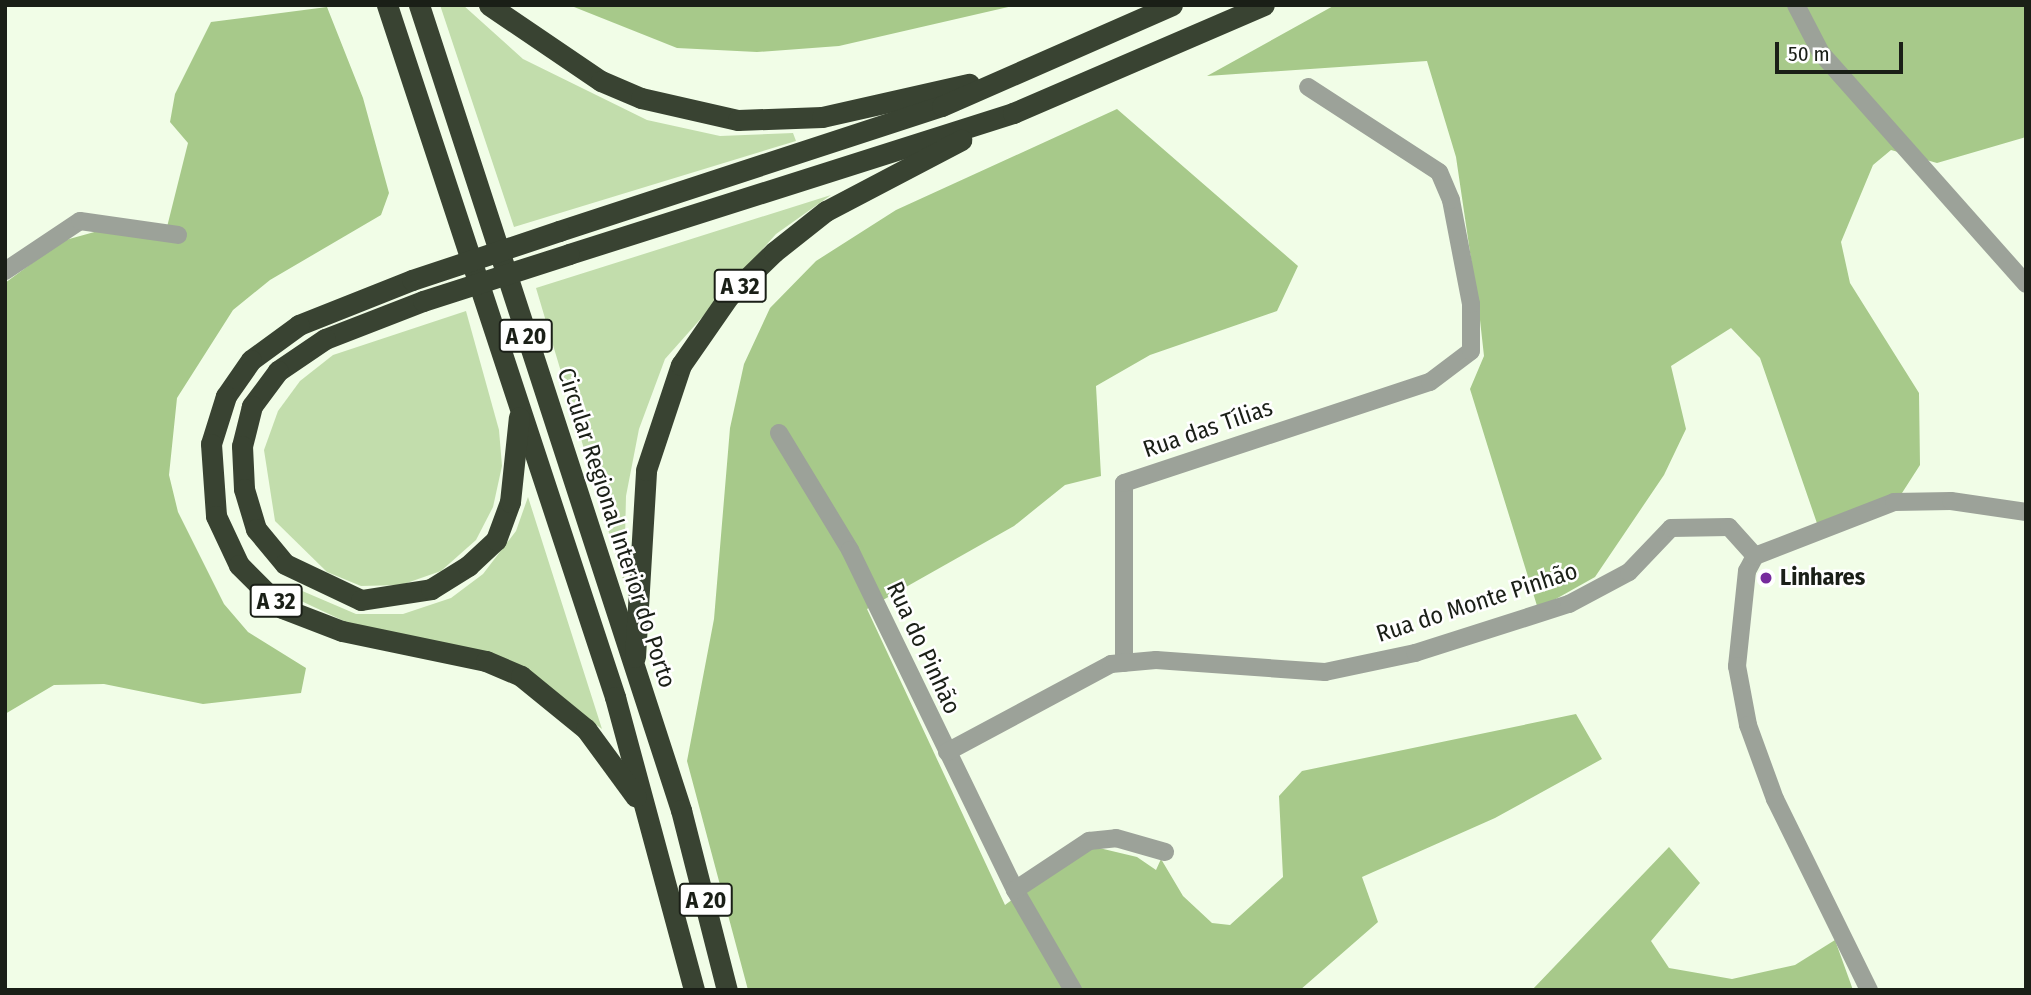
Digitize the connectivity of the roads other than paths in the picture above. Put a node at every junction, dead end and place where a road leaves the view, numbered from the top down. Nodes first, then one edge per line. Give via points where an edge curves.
1 (387, 5) edge
2 (419, 5) edge
3 (489, 5) edge
4 (1172, 5) edge
5 (1264, 5) edge
6 (1796, 5) edge
7 (1015, 74) junction
8 (1308, 87) dead end
9 (1013, 113) junction
10 (178, 235) dead end
11 (5, 271) edge
12 (2026, 284) edge
13 (520, 408) junction
14 (779, 433) dead end
15 (2026, 512) edge
16 (1755, 556) junction
17 (1124, 663) junction
18 (635, 666) junction
19 (947, 752) junction
20 (650, 819) junction
21 (1165, 852) dead end
22 (1014, 890) junction
23 (694, 990) edge
24 (727, 990) edge
25 (1073, 990) edge
26 (1869, 990) edge

1 - 13 highway, A 20
2 - 18 highway, Circular Regional Interior do Porto / A 20
3 - 7 highway, A 32 via 601,81 641,99 738,120 822,117
4 - 7 highway, A 32
5 - 9 highway, A 32
6 - 12 street via 1821,54
7 - 20 highway, A 32, bridge via 942,106 412,280 299,325 251,360 226,396 211,444 216,516 240,565 282,608 342,631 486,661 554,697 614,762
8 - 17 street, Rua das Tílias via 1439,172 1451,200 1471,304 1471,351 1430,382 1124,484
9 - 13 highway, A 32, bridge via 569,254 325,339 278,371 252,406 242,446 244,489 256,529 285,564 361,600 431,589 468,566 496,540 510,502
9 - 18 highway, A 32 via 826,211 729,296 681,365 646,470
10 - 11 street via 80,221
13 - 20 highway, A 20
14 - 19 street, Rua do Pinhão via 850,550
15 - 16 street via 1951,501 1894,502
16 - 17 street, Rua do Monte Pinhão via 1729,527 1671,528 1629,572 1569,604 1415,653 1325,672
16 - 26 street via 1747,571 1737,666 1748,725 1775,799
17 - 19 street, Rua do Monte Pinhão
18 - 24 highway, Circular Regional Interior do Porto / A 20 via 681,810
19 - 22 street, Rua do Pinhão
20 - 23 highway, A 20
21 - 22 street via 1116,838 1089,841
22 - 25 street, Rua do Pinhão

